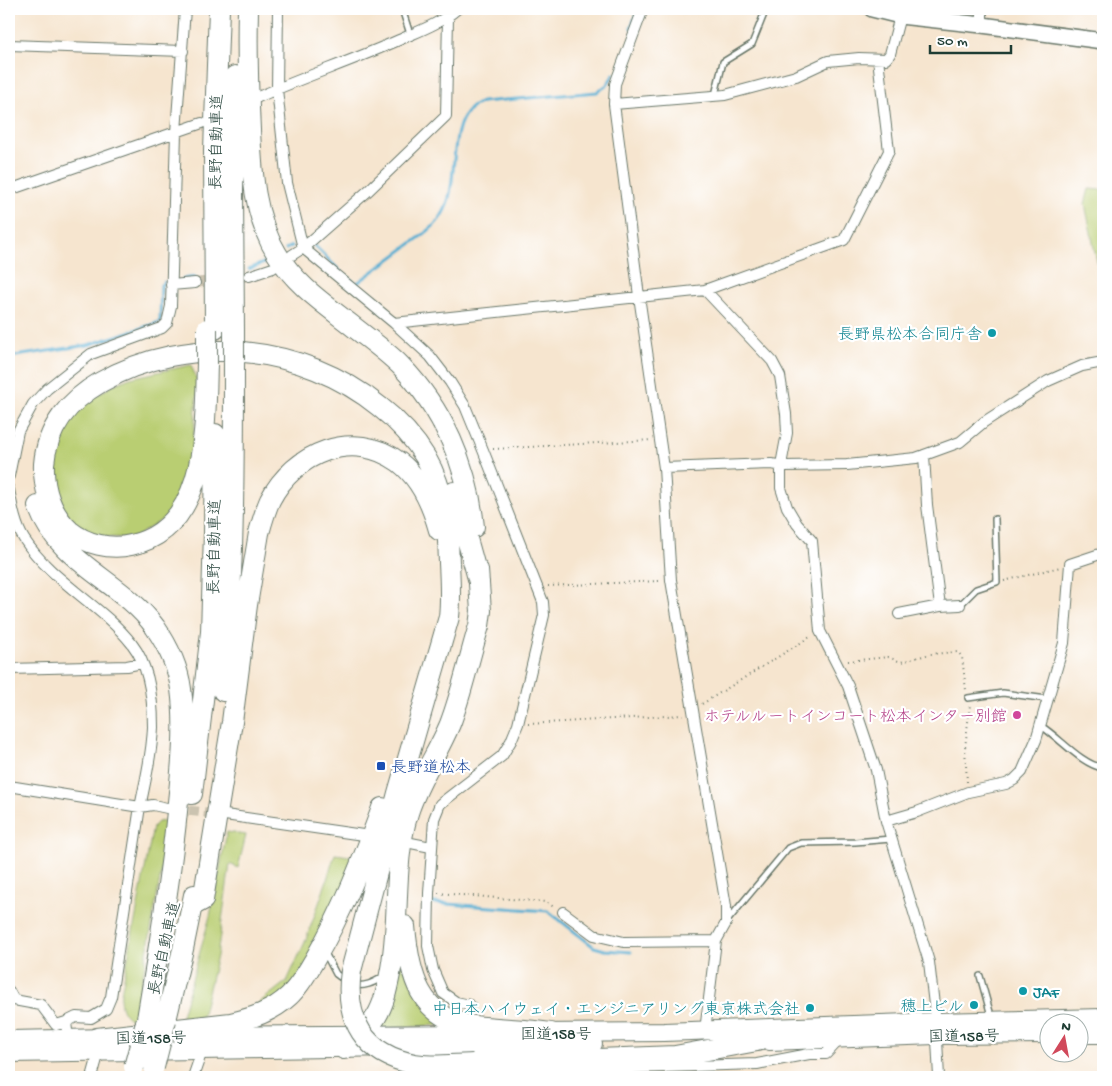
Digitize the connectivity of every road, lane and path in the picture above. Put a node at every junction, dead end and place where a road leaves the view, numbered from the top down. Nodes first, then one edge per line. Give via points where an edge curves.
1 (185, 9) edge
2 (219, 9) edge
3 (238, 9) edge
4 (248, 9) edge
5 (278, 9) edge
6 (402, 9) edge
7 (457, 9) edge
8 (643, 9) edge
9 (766, 9) edge
10 (872, 9) edge
11 (982, 9) edge
12 (448, 16) junction
13 (900, 16) junction
14 (982, 24) junction
15 (411, 35) junction
16 (1103, 42) edge
17 (9, 45) edge
18 (182, 51) junction
19 (878, 59) junction
20 (277, 89) junction
21 (715, 95) junction
22 (256, 98) dead end
23 (614, 104) junction
24 (202, 123) dead end
25 (176, 132) junction
26 (9, 190) edge
27 (303, 248) junction
28 (292, 254) dead end
29 (273, 268) dead end
30 (249, 276) tunnel mouth
31 (195, 282) tunnel mouth
32 (171, 285) junction
33 (705, 290) junction
34 (639, 296) junction
35 (394, 323) junction
36 (219, 329) junction
37 (219, 362) junction
38 (1103, 362) edge
39 (659, 440) junction
40 (484, 450) junction
41 (924, 455) junction
42 (781, 465) junction
43 (664, 468) junction
44 (9, 476) edge
45 (9, 489) edge
46 (995, 519) dead end
47 (1103, 553) edge
48 (1070, 564) junction
49 (671, 580) junction
50 (479, 582) junction
51 (997, 582) junction
52 (538, 587) junction
53 (450, 593) junction
54 (960, 605) joint
55 (940, 606) junction
56 (899, 614) dead end
57 (820, 631) junction
58 (142, 663) junction
59 (837, 664) junction
60 (9, 669) edge
61 (968, 698) junction
62 (1048, 699) junction
63 (693, 710) junction
64 (421, 714) junction
65 (518, 724) junction
66 (1041, 726) junction
67 (1103, 768) edge
68 (11, 786) edge
69 (968, 792) junction
70 (140, 807) junction
71 (166, 808) tunnel mouth
72 (9, 815) edge
73 (225, 815) tunnel mouth
74 (886, 821) junction
75 (363, 835) dead end
76 (892, 839) junction
77 (411, 843) dead end
78 (431, 847) junction
79 (399, 862) junction
80 (428, 892) junction
81 (192, 906) junction
82 (562, 912) joint
83 (726, 923) junction
84 (716, 941) junction
85 (323, 946) junction
86 (395, 949) junction
87 (980, 976) dead end
88 (9, 991) edge
89 (470, 1005) dead end
90 (1103, 1018) edge
91 (157, 1019) junction
92 (990, 1022) junction
93 (936, 1028) junction
94 (67, 1031) junction
95 (705, 1031) junction
96 (551, 1033) junction
97 (1040, 1033) edge
98 (1090, 1034) edge
99 (1103, 1034) edge
100 (362, 1035) junction
101 (840, 1038) junction
102 (9, 1040) edge
103 (757, 1041) junction
104 (98, 1045) junction
105 (457, 1047) junction
106 (344, 1049) junction
107 (202, 1051) junction
108 (9, 1053) edge
109 (466, 1071) edge
110 (143, 1072) edge
111 (92, 1077) edge
112 (193, 1077) edge
113 (939, 1077) edge

1 - 18 street
2 - 36 highway, 長野自動車道 via 214,150
3 - 36 highway, 長野自動車道 via 233,167
4 - 50 highway via 248,92 253,170 258,206 267,236 290,274 305,290 399,364 439,415 458,456 470,493
5 - 20 street
6 - 15 lane
7 - 12 street
8 - 23 street via 615,84
9 - 21 lane via 752,44 723,62
10 - 13 main road
11 - 14 street
12 - 15 street
12 - 27 street via 446,116
13 - 14 main road
13 - 19 street via 890,54 886,59
14 - 16 main road
15 - 20 street
17 - 18 street
18 - 25 street
19 - 21 street via 828,61 796,76
19 - 33 street via 889,151 844,240
20 - 22 street
20 - 27 street via 287,183
21 - 23 street
23 - 34 street
24 - 25 street
25 - 26 street
25 - 32 street
27 - 28 street
27 - 35 street
29 - 30 street
31 - 32 street
32 - 44 street via 171,306 167,323 162,328 91,354 33,404 18,431
33 - 34 street
33 - 42 street via 772,361 780,376 787,433
34 - 35 street
34 - 39 street
35 - 40 street via 430,356 450,382 465,406
36 - 37 highway, 長野自動車道
37 - 53 highway via 206,417 201,459 191,492 169,524 148,539 116,547 93,543 71,532 61,522 48,498 44,471 46,451 59,419 78,398 110,376 174,355 224,351 268,355 315,368 354,388 386,412 414,440 433,472 445,504
37 - 81 highway, 長野自動車道 via 233,532 229,633 214,779
37 - 91 highway, 長野自動車道 via 211,632 194,782
38 - 41 street via 1082,366 1048,381 984,422 960,442
39 - 40 path
39 - 43 street
40 - 52 street
41 - 42 street via 847,465
41 - 55 street
42 - 43 street
42 - 57 street via 781,488 787,507 796,524 812,542
43 - 49 street
45 - 58 street via 23,538 48,569 132,645
46 - 51 lane
47 - 48 street
48 - 51 path
48 - 62 street via 1064,643
49 - 52 path
49 - 63 street
50 - 79 highway via 481,612 474,643 450,722 414,796 403,831
50 - 91 highway via 456,498 434,449 423,433 395,403 370,385 301,352 268,343 224,339 151,348 89,375 59,400 47,415 34,447 32,480 34,498 42,517 66,550 129,601 154,626 176,666 181,687 184,716 182,768
51 - 54 lane via 976,589
52 - 65 street via 544,615
53 - 64 highway via 449,617
53 - 81 highway via 435,515 411,474 386,454 355,446 327,450 301,463 279,486 259,533 214,845 203,900
54 - 55 street
55 - 56 street
57 - 59 street
57 - 63 path
58 - 60 street
58 - 70 street via 149,684 153,726
59 - 61 path via 880,657 901,662 930,654 958,652 962,656
59 - 74 street via 848,686 876,770
61 - 62 lane via 1003,694
61 - 69 path via 970,712 965,756
62 - 66 street
63 - 65 path via 681,716
63 - 83 street via 726,906
64 - 85 highway via 354,881
64 - 109 highway, bridge via 349,988 358,1027 383,1053 415,1064
65 - 78 street via 502,756 440,804 434,819
66 - 67 lane via 1085,760
66 - 69 street via 1019,776 1006,784
68 - 70 street
68 - 72 path
69 - 74 street
70 - 71 street
70 - 94 street via 111,997 106,1009 91,1018 76,1017
73 - 75 street
74 - 76 street
76 - 83 lane via 801,842 788,848
76 - 93 street via 929,962
77 - 78 street
78 - 80 street
79 - 86 highway
79 - 96 highway via 406,944 412,973 429,1005 460,1023
80 - 82 path via 546,902
80 - 89 street via 428,946 433,970 443,993 456,1002
81 - 91 highway, 長野自動車道
82 - 84 street via 594,935 624,942
83 - 84 street
84 - 95 street
85 - 86 lane via 336,974 350,985 361,986 384,977
85 - 104 highway via 290,995 266,1012 230,1023
86 - 100 highway via 382,1006
87 - 92 lane
88 - 94 street via 14,1000 41,1005 56,1024
90 - 92 highway, 国道158号
91 - 110 highway, 長野自動車道, bridge
92 - 93 highway, 国道158号
93 - 95 highway, 国道158号
93 - 97 highway, 国道158号
93 - 101 highway, 国道158号
93 - 113 street
94 - 102 highway, 国道158号
94 - 104 highway, 国道158号
95 - 96 highway, 国道158号
96 - 100 highway, 国道158号
98 - 99 highway
100 - 104 highway, 国道158号
100 - 106 highway
101 - 103 highway, 国道158号
101 - 109 street via 826,1054 757,1064
103 - 105 highway, 国道158号
103 - 109 highway via 675,1056
104 - 107 highway, 国道158号
104 - 108 highway, 国道158号
104 - 111 street
105 - 106 highway, 国道158号
105 - 109 street via 456,1070
106 - 107 highway, 国道158号
107 - 112 street

